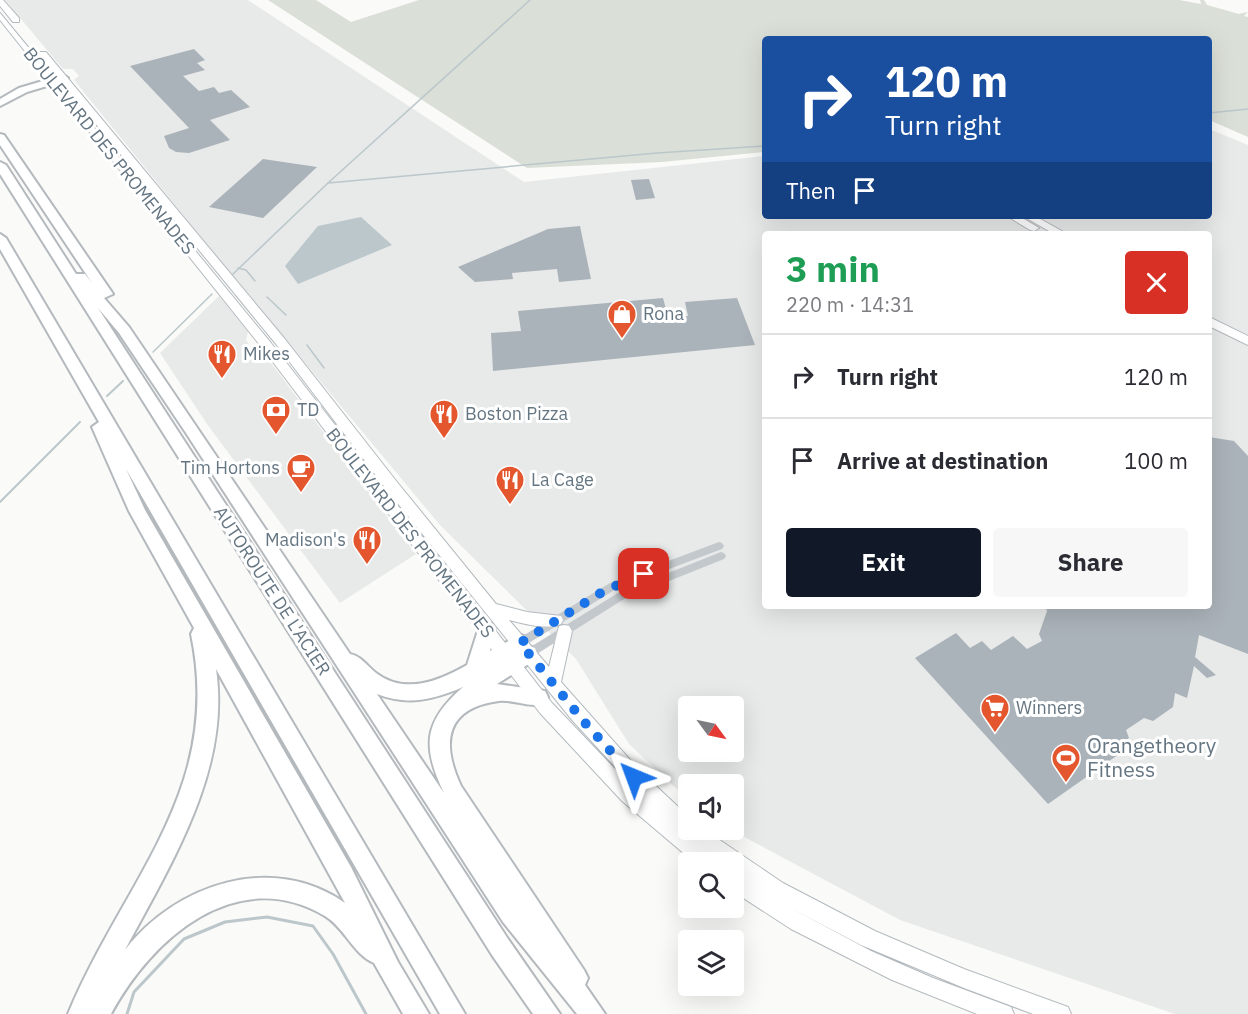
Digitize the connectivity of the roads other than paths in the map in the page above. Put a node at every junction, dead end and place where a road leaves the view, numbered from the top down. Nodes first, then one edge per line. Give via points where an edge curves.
1 (0, 1) edge
2 (0, 15) edge
3 (58, 82) junction
4 (0, 104) edge
5 (0, 137) edge
6 (0, 165) edge
7 (1018, 219) edge
8 (1034, 219) edge
9 (1040, 231) edge
10 (1056, 231) edge
11 (0, 238) edge
12 (52, 246) junction
13 (1212, 313) edge
14 (1212, 323) edge
15 (124, 330) junction
16 (1248, 331) edge
17 (1248, 341) edge
18 (78, 372) junction
19 (720, 551) dead end
20 (493, 609) junction
21 (198, 621) junction
22 (560, 626) junction
23 (486, 630) junction
24 (516, 654) junction
25 (343, 656) junction
26 (476, 668) junction
27 (553, 684) junction
28 (538, 698) junction
29 (450, 711) junction
30 (678, 817) edge
31 (707, 840) edge
32 (695, 852) edge
33 (744, 889) edge
34 (390, 970) junction
35 (80, 1014) edge
36 (98, 1014) edge
37 (417, 1014) edge
38 (453, 1014) edge
39 (549, 1014) edge
40 (592, 1014) edge
41 (600, 1014) edge
42 (1004, 1014) edge
43 (1061, 1014) edge

1 - 3 street, BOULEVARD DES PROMENADES
2 - 3 street, BOULEVARD DES PROMENADES
3 - 4 highway via 33,87
3 - 20 street, BOULEVARD DES PROMENADES via 280,341
3 - 23 street, BOULEVARD DES PROMENADES
5 - 15 highway via 96,278
6 - 12 highway, AUTOROUTE DE L'ACIER
7 - 9 street
8 - 10 street
11 - 18 highway
12 - 15 highway
12 - 39 highway, AUTOROUTE DE L'ACIER via 500,947
13 - 16 street
14 - 17 street
15 - 25 highway
18 - 21 highway via 120,478
18 - 38 highway
19 - 22 street
20 - 22 street
20 - 24 street, BOULEVARD DES PROMENADES
21 - 34 highway via 343,875
21 - 35 highway via 209,688 206,735 195,781 170,839
22 - 24 street
22 - 27 street
23 - 24 street, BOULEVARD DES PROMENADES
23 - 26 highway
24 - 26 highway
24 - 27 street, BOULEVARD DES PROMENADES
24 - 28 street, BOULEVARD DES PROMENADES
24 - 29 highway
25 - 26 highway via 376,684 406,693 440,688
25 - 40 highway via 362,692 511,914
27 - 30 street, BOULEVARD DES PROMENADES via 624,768
28 - 29 highway via 487,694 471,698
28 - 32 street, BOULEVARD DES PROMENADES via 628,795
29 - 41 highway via 438,745 443,774
31 - 43 street, BOULEVARD DES PROMENADES via 775,888 849,930 938,969
33 - 42 street via 852,952
34 - 36 highway via 344,917 325,903 282,888 245,888 199,904 159,930 122,970
34 - 37 highway

